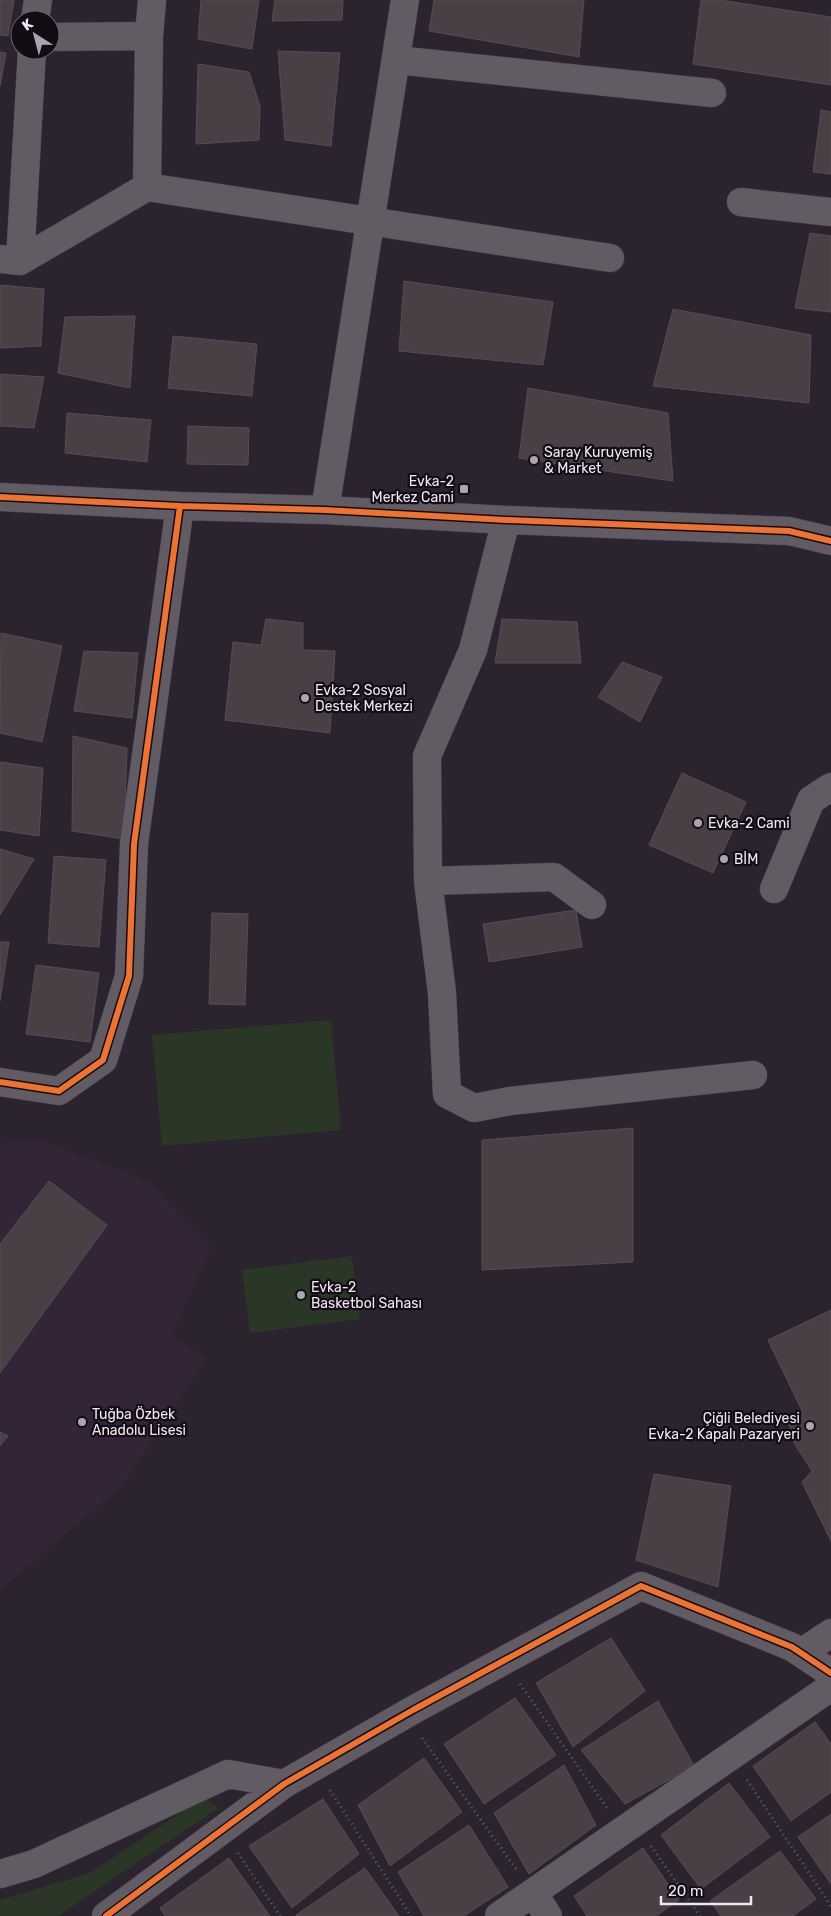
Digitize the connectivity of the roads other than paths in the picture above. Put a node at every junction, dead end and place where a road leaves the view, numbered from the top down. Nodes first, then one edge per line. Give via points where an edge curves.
1 (152, 0) edge
2 (405, 0) edge
3 (149, 36) junction
4 (60, 37) edge
5 (31, 60) edge
6 (396, 60) junction
7 (712, 93) dead end
8 (147, 187) junction
9 (740, 202) dead end
10 (831, 212) edge
11 (370, 221) junction
12 (610, 258) dead end
13 (10, 260) edge
14 (0, 497) edge
15 (180, 506) junction
16 (325, 510) junction
17 (506, 520) junction
18 (831, 541) edge
19 (831, 787) edge
20 (428, 881) junction
21 (774, 889) dead end
22 (592, 905) dead end
23 (753, 1075) dead end
24 (0, 1082) edge
25 (831, 1633) edge
26 (801, 1653) junction
27 (831, 1673) edge
28 (831, 1687) edge
29 (284, 1784) junction
30 (0, 1874) edge
31 (541, 1905) edge
32 (106, 1916) edge
33 (499, 1916) edge

1 - 3 street
2 - 6 street
3 - 4 street
3 - 8 street
5 - 13 street
6 - 7 street
6 - 11 street
8 - 11 street
8 - 13 street
9 - 10 street
11 - 12 street
11 - 16 street
14 - 15 street
15 - 16 street
15 - 24 street via 134,844 129,976 103,1060 59,1091
16 - 17 street
17 - 18 street via 789,531
17 - 20 street via 473,650 427,756
19 - 21 street via 811,800
20 - 22 street via 554,876
20 - 23 street via 442,993 447,1094 474,1108 510,1101
25 - 26 street
26 - 27 street
26 - 29 street via 641,1586
28 - 31 street via 629,1827
29 - 30 street via 228,1774 34,1864
29 - 32 street
31 - 33 street

